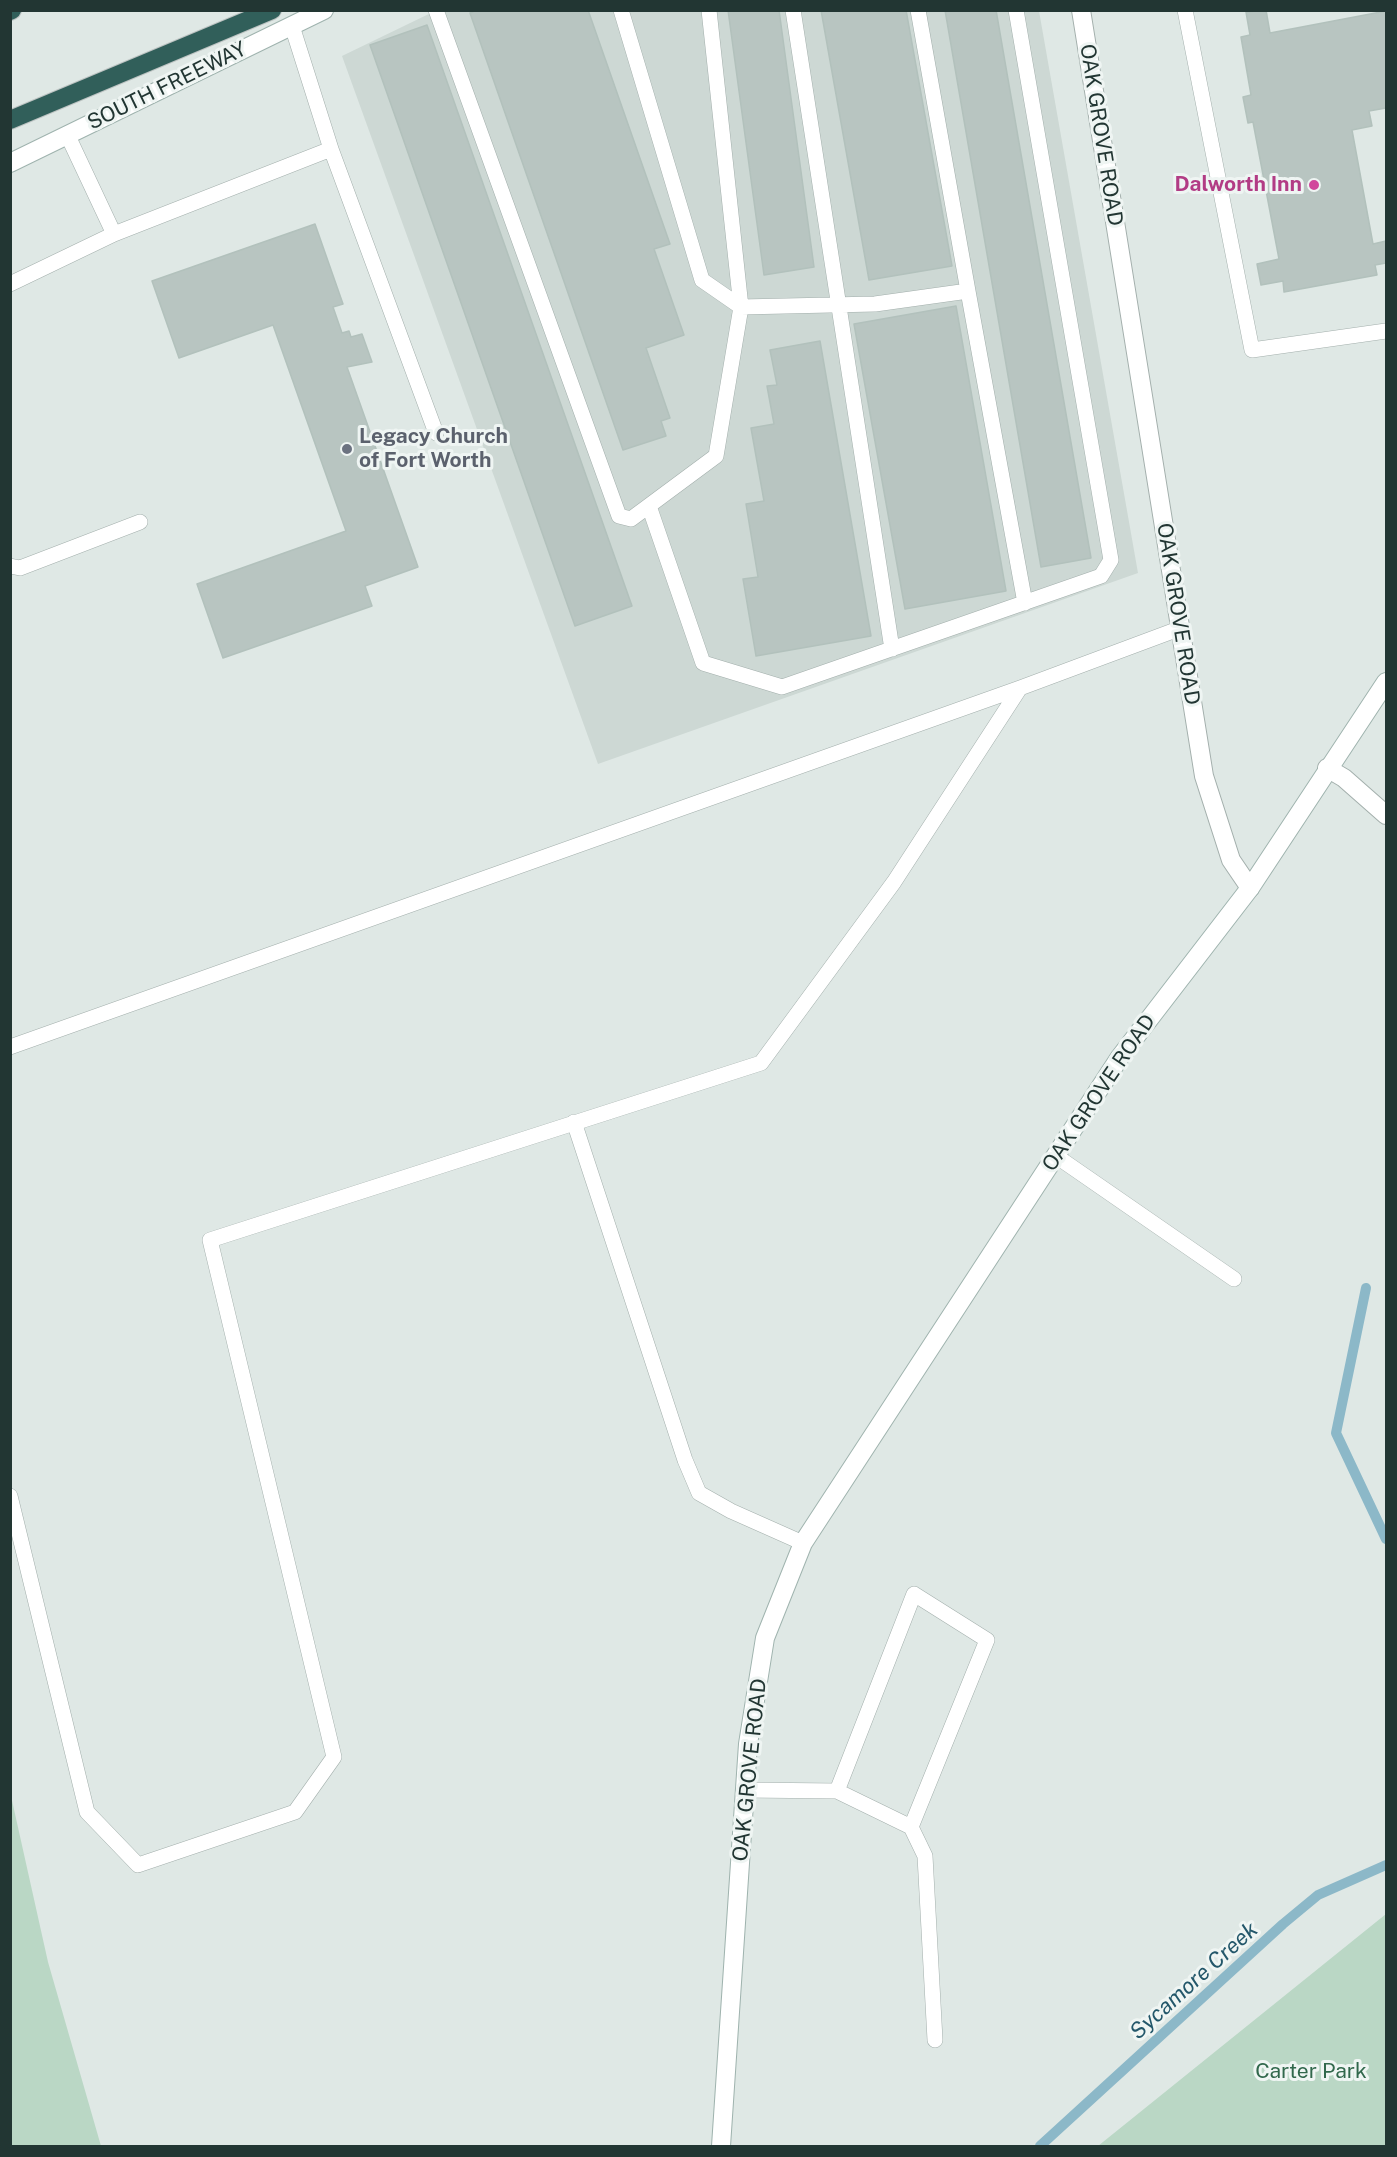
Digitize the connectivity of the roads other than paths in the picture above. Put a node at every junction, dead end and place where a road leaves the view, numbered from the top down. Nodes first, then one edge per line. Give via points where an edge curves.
1 (272, 10) edge
2 (324, 10) edge
3 (436, 10) edge
4 (621, 10) edge
5 (709, 10) edge
6 (793, 10) edge
7 (918, 10) edge
8 (1016, 10) edge
9 (1081, 10) edge
10 (1185, 10) edge
11 (292, 26) junction
12 (10, 120) edge
13 (68, 134) junction
14 (330, 149) junction
15 (10, 163) edge
16 (114, 234) junction
17 (10, 285) edge
18 (968, 291) junction
19 (837, 304) junction
20 (741, 307) junction
21 (1386, 331) edge
22 (436, 433) dead end
23 (649, 506) junction
24 (140, 522) dead end
25 (10, 566) edge
26 (1025, 603) junction
27 (1180, 628) junction
28 (892, 649) junction
29 (1386, 682) edge
30 (1020, 688) junction
31 (1327, 768) junction
32 (1386, 815) edge
33 (1250, 888) junction
34 (10, 1047) edge
35 (574, 1122) junction
36 (1056, 1156) junction
37 (1234, 1279) dead end
38 (10, 1496) edge
39 (803, 1543) junction
40 (745, 1790) junction
41 (837, 1791) junction
42 (911, 1827) junction
43 (935, 2040) dead end
44 (721, 2146) edge

1 - 12 highway
2 - 11 street, SOUTH FREEWAY
3 - 23 lane via 619,516 631,519
4 - 20 lane via 702,280
5 - 20 lane
6 - 19 lane
7 - 18 lane
8 - 26 lane via 1111,560 1101,576
9 - 27 street, OAK GROVE ROAD
10 - 21 lane via 1252,350
11 - 13 street, SOUTH FREEWAY
11 - 14 lane
13 - 15 street, SOUTH FREEWAY
13 - 16 lane
14 - 16 lane
14 - 22 lane
16 - 17 lane
18 - 19 lane via 875,304
18 - 26 lane
19 - 20 lane
19 - 28 lane
20 - 23 lane via 716,456
23 - 28 lane via 702,663 782,687
24 - 25 lane via 20,568
26 - 28 lane
27 - 30 lane
27 - 33 street, OAK GROVE ROAD via 1204,776 1231,861
29 - 31 street
30 - 34 lane
30 - 35 lane via 894,882 761,1063
31 - 32 street
31 - 33 street
33 - 36 street, OAK GROVE ROAD via 1120,1057
35 - 38 lane via 210,1240 334,1757 295,1812 138,1865 87,1812
35 - 39 lane via 699,1493
36 - 37 lane
36 - 39 street, OAK GROVE ROAD
39 - 40 street, OAK GROVE ROAD via 765,1638 748,1744
40 - 41 lane
40 - 44 street, OAK GROVE ROAD
41 - 42 lane
41 - 42 lane via 914,1594 987,1640
42 - 43 lane via 926,1856

